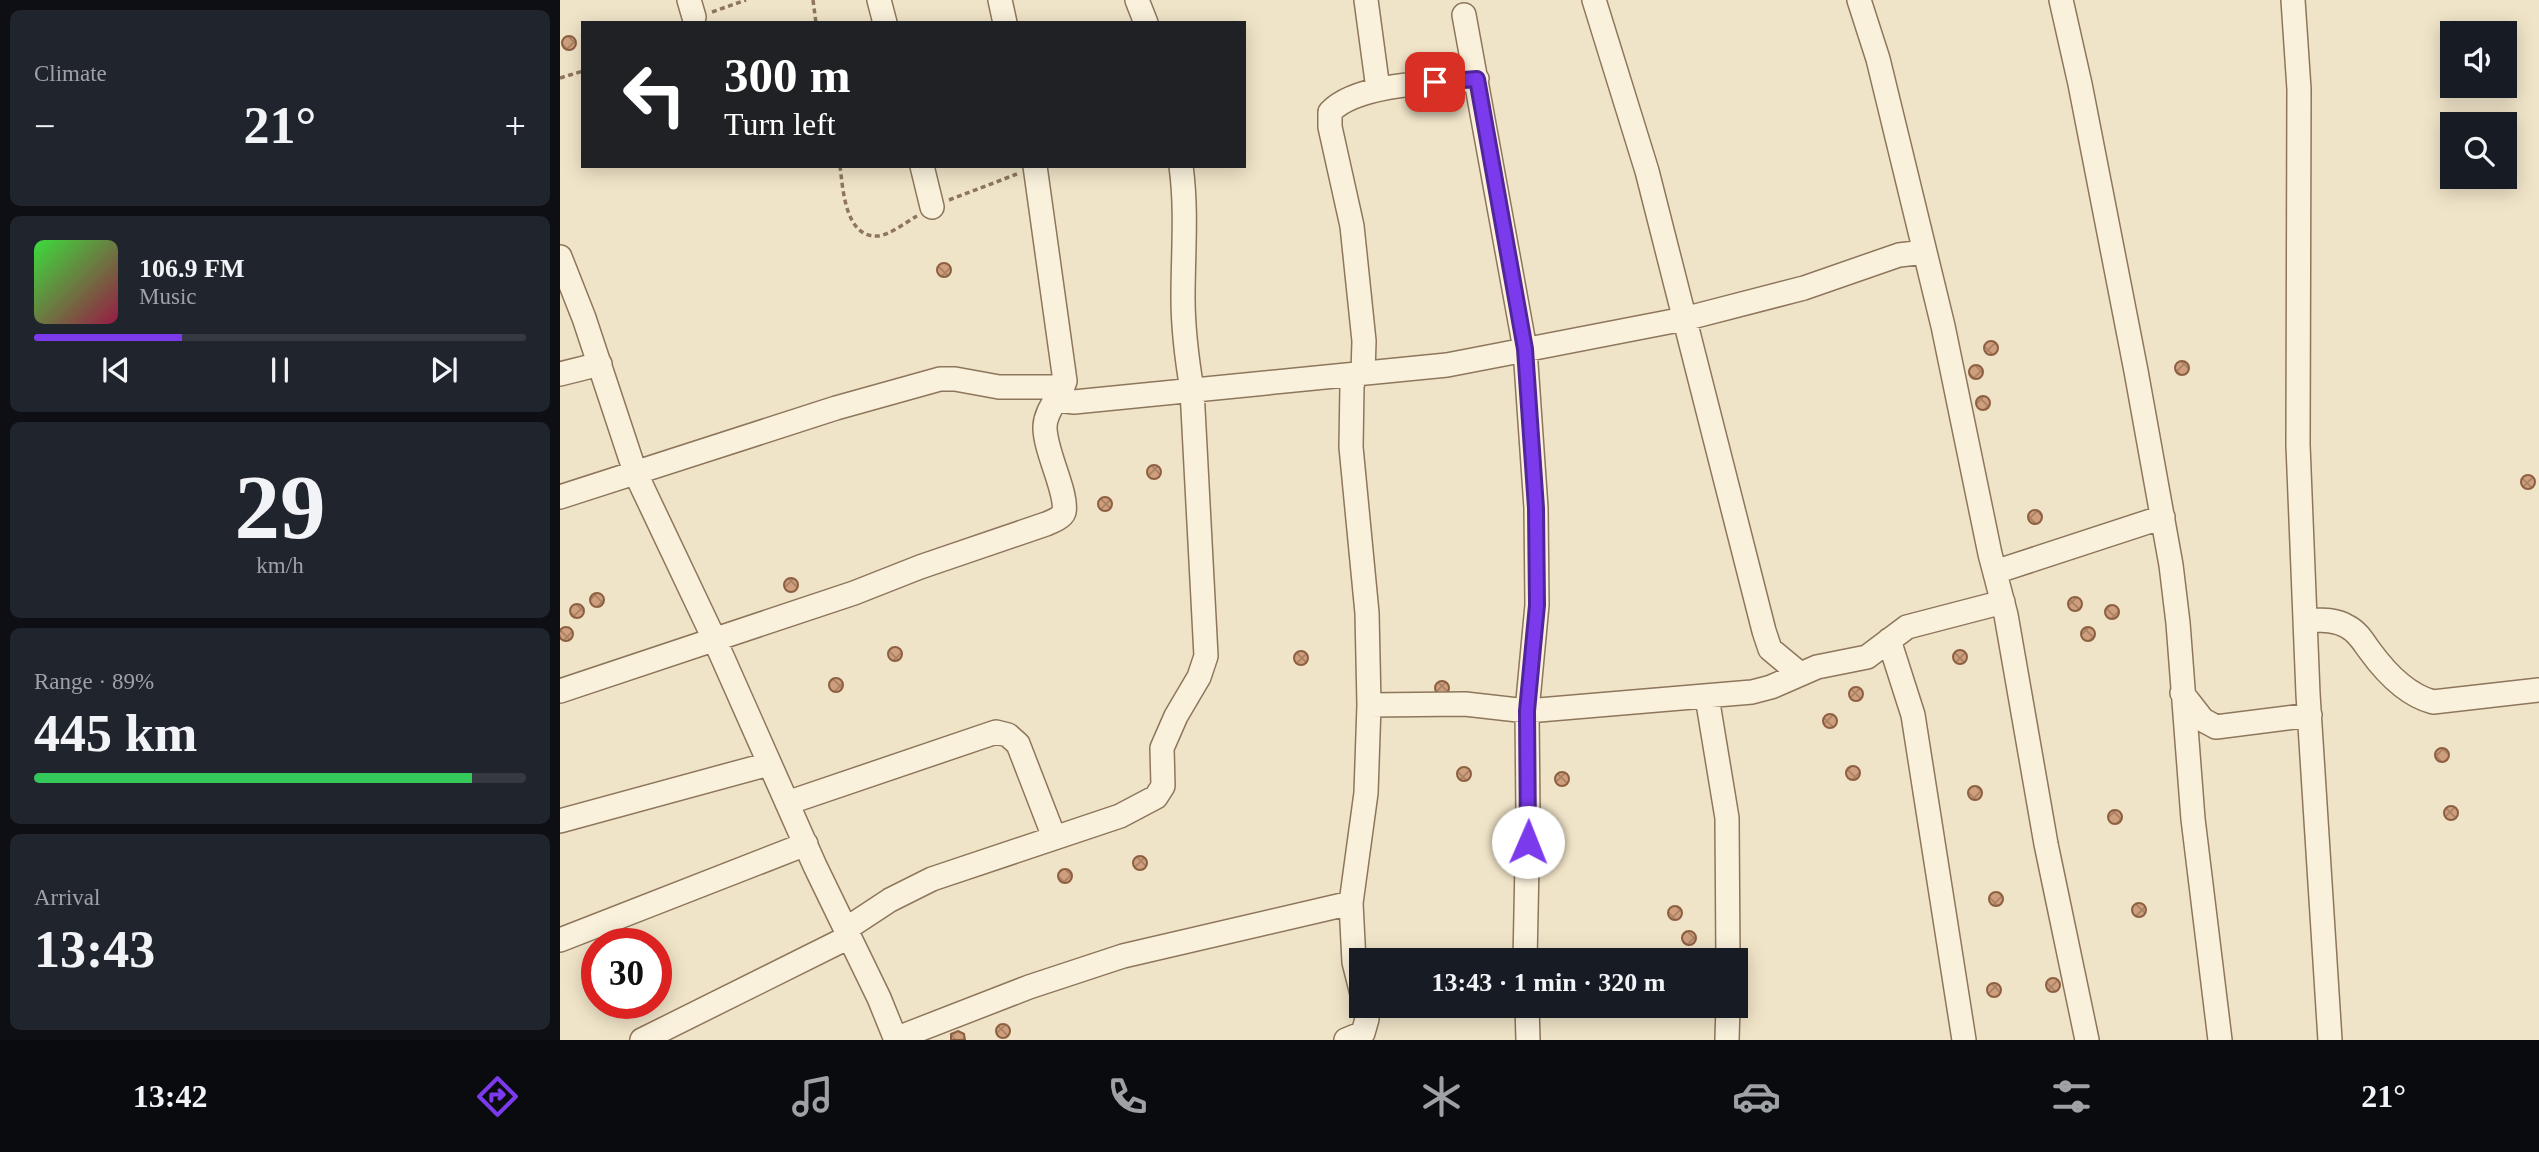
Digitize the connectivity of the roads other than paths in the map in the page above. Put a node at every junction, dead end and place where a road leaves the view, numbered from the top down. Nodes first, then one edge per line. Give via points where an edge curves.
1 (879, 0) edge
2 (1000, 0) edge
3 (1137, 0) edge
4 (1366, 0) edge
5 (1594, 0) edge
6 (1858, 0) edge
7 (2061, 0) edge
8 (2293, 0) edge
9 (1464, 15) dead end
10 (884, 21) edge
11 (1005, 21) edge
12 (1145, 21) edge
13 (1477, 79) junction
14 (1378, 89) junction
15 (922, 168) edge
16 (1035, 168) edge
17 (1181, 168) edge
18 (932, 207) dead end
19 (1926, 252) junction
20 (560, 257) edge
21 (1684, 319) junction
22 (1525, 349) junction
23 (600, 364) junction
24 (560, 374) edge
25 (1359, 374) junction
26 (1192, 390) junction
27 (1060, 393) junction
28 (635, 472) junction
29 (560, 497) edge
30 (2163, 517) junction
31 (1995, 572) junction
32 (2003, 602) junction
33 (2305, 620) junction
34 (1889, 640) junction
35 (715, 641) junction
36 (1799, 673) junction
37 (2539, 690) edge
38 (560, 691) edge
39 (2182, 693) junction
40 (1707, 697) junction
41 (1369, 705) junction
42 (1527, 711) junction
43 (2310, 715) junction
44 (769, 764) junction
45 (787, 803) junction
46 (560, 821) edge
47 (1054, 837) junction
48 (806, 844) junction
49 (1350, 903) junction
50 (847, 933) junction
51 (560, 940) edge
52 (1352, 948) edge
53 (1525, 948) edge
54 (1728, 948) edge
55 (1367, 1018) edge
56 (1527, 1018) edge
57 (1728, 1018) edge
58 (895, 1039) edge
59 (642, 1040) edge
60 (1346, 1040) edge
61 (1528, 1040) edge
62 (1727, 1040) edge
63 (1964, 1040) edge
64 (2087, 1040) edge
65 (2220, 1040) edge
66 (2330, 1040) edge

1 - 10 street
2 - 11 street
3 - 12 street
4 - 14 street
5 - 21 street via 1647,171
6 - 19 street via 1878,59
7 - 30 street
8 - 33 street via 2299,89 2298,445
9 - 13 street
13 - 14 street
13 - 22 street
14 - 25 street via 1337,104 1330,112 1352,226 1364,341
15 - 18 street
16 - 27 street via 1064,369
17 - 26 street via 1186,220 1185,353
19 - 21 street via 1899,254 1804,288
19 - 31 street
20 - 23 street
21 - 22 street
21 - 36 street via 1764,631 1770,649
22 - 25 street via 1447,365
22 - 42 street via 1536,508 1537,605
23 - 24 street
23 - 28 street
25 - 26 street
25 - 41 street via 1352,386 1351,447 1367,613
26 - 27 street via 1074,402
26 - 47 street via 1204,668 1162,748 1163,786 1156,797 1120,816
27 - 28 street via 940,379
27 - 35 street via 1045,423 1062,495 1062,516
28 - 29 street
28 - 35 street
30 - 31 street
30 - 39 street via 2178,623
31 - 32 street
32 - 34 street via 1907,626
32 - 64 street
33 - 37 street via 2350,627 2418,698 2433,702
33 - 43 street
34 - 36 street via 1867,657
34 - 63 street via 1913,715
35 - 38 street
35 - 44 street
36 - 40 street via 1761,689
39 - 43 street via 2203,720 2216,727
39 - 65 street
40 - 42 street
40 - 54 street via 1727,818
41 - 42 street via 1465,704
41 - 49 street via 1366,793
42 - 53 street
43 - 66 street
44 - 45 street
44 - 46 street
45 - 47 street via 996,732 1018,744
45 - 48 street
47 - 50 street via 932,879 890,900
48 - 50 street
48 - 51 street
49 - 52 street
49 - 58 street via 1123,956
50 - 58 street
50 - 59 street
55 - 60 street via 1363,1032
56 - 61 street
57 - 62 street

